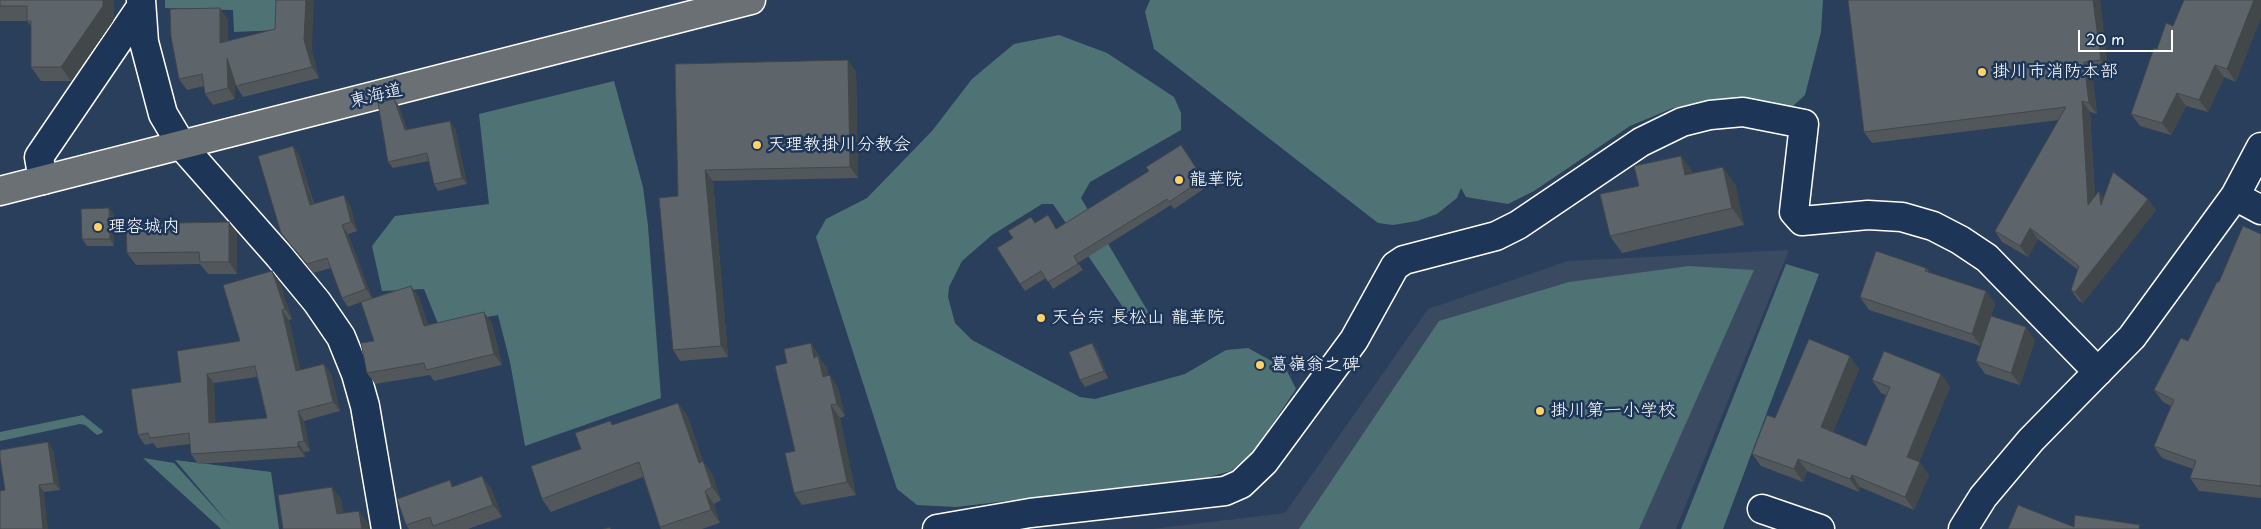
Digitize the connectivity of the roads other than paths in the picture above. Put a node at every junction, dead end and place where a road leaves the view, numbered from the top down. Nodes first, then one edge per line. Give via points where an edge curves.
1 (751, 0) edge
2 (141, 4) edge
3 (182, 146) junction
4 (2261, 147) edge
5 (43, 180) junction
6 (0, 191) edge
7 (2235, 196) junction
8 (2261, 210) edge
9 (2098, 372) junction
10 (1762, 509) dead end
11 (386, 529) edge
12 (937, 529) edge
13 (1820, 529) edge
14 (1963, 529) edge

1 - 3 main road, 東海道
2 - 3 street via 144,42 164,114
2 - 5 street via 39,157
3 - 5 main road, 東海道
3 - 11 street via 317,302 341,337 365,406
4 - 7 street
5 - 6 main road, 東海道
7 - 8 street
7 - 9 street via 2132,337
9 - 12 street via 1987,258 1933,226 1902,217 1868,215 1802,221 1794,212 1804,124 1743,112 1710,115 1682,122 1642,142 1518,225 1496,236 1404,260 1395,266 1354,340 1264,462 1241,484 1225,492 1030,513
9 - 14 street via 2031,440 1983,497
10 - 13 street

